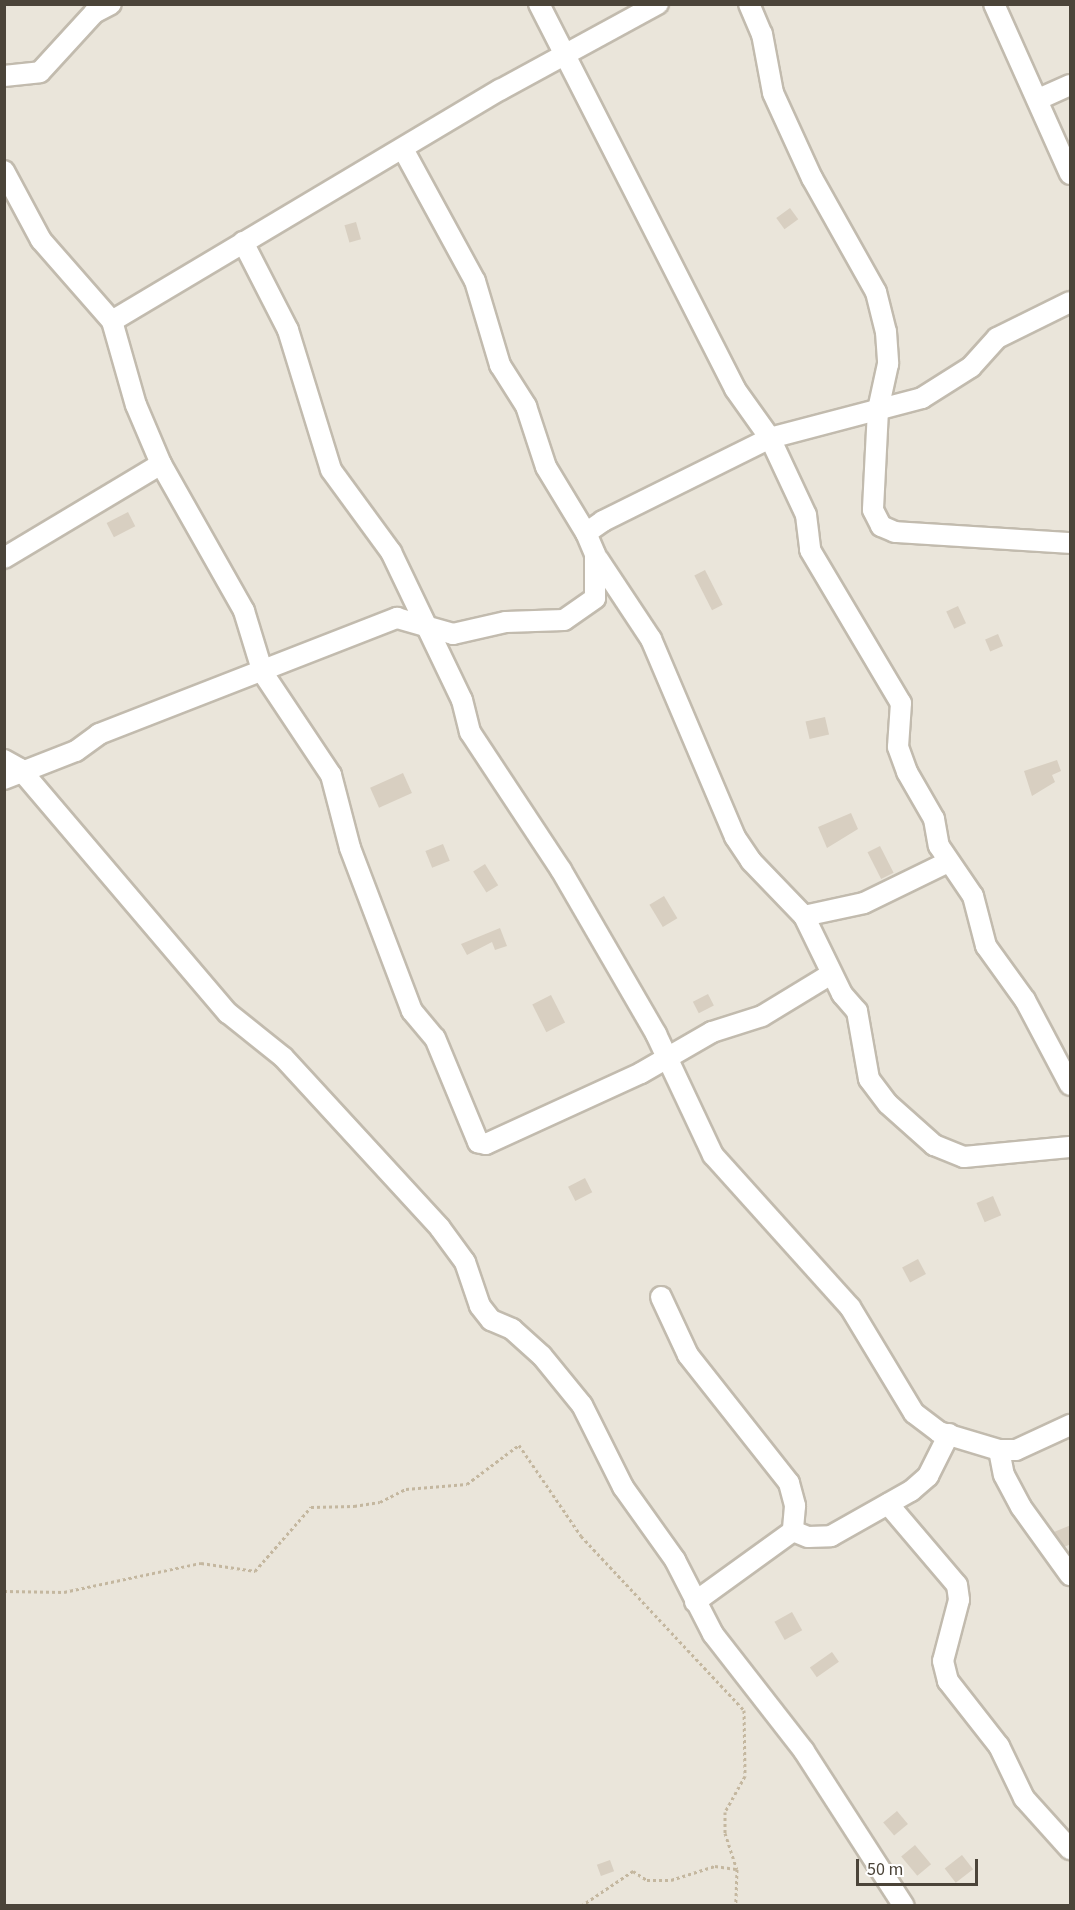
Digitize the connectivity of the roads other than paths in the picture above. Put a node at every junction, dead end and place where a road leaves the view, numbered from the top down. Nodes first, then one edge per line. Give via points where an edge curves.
1 (111, 4) edge
2 (539, 4) edge
3 (658, 4) edge
4 (749, 4) edge
5 (994, 4) edge
6 (565, 52) junction
7 (4, 76) edge
8 (1071, 85) edge
9 (1041, 98) junction
10 (403, 149) junction
11 (4, 171) edge
12 (1071, 174) edge
13 (243, 242) junction
14 (1071, 302) edge
15 (112, 321) junction
16 (878, 410) junction
17 (770, 438) junction
18 (161, 464) junction
19 (586, 533) junction
20 (1071, 543) edge
21 (595, 554) junction
22 (4, 558) edge
23 (423, 624) junction
24 (263, 673) junction
25 (10, 769) edge
26 (948, 862) junction
27 (804, 916) junction
28 (831, 974) junction
29 (667, 1058) junction
30 (1071, 1085) edge
31 (1071, 1148) edge
32 (661, 1297) dead end
33 (1071, 1425) edge
34 (948, 1434) junction
35 (999, 1450) junction
36 (888, 1504) junction
37 (793, 1530) junction
38 (1071, 1575) edge
39 (695, 1602) junction
40 (1071, 1849) edge
41 (904, 1905) edge

1 - 7 street via 94,13 40,72
2 - 6 street
3 - 6 street
4 - 16 street via 762,34 773,93 812,178 876,291 888,364
5 - 9 street
6 - 10 street
6 - 17 street via 735,389
8 - 9 street
9 - 12 street
10 - 13 street
10 - 19 street via 475,281 500,365 526,406 546,467
11 - 15 street via 41,240
13 - 15 street
13 - 23 street via 288,330 331,470 391,552
14 - 16 street via 997,338 942,387
15 - 18 street via 136,405
16 - 17 street
16 - 20 street via 873,510 881,526 895,532
17 - 19 street
17 - 26 street via 806,515 810,550 901,703 898,747
18 - 22 street
18 - 24 street via 244,611
19 - 21 street
21 - 23 street via 595,598 564,620 506,622 453,634
21 - 27 street via 651,639 735,837 751,861
23 - 24 street via 397,618
23 - 29 street via 462,700 470,732 561,870
24 - 25 street via 99,734 42,766
24 - 29 street via 331,775 350,848 412,1011 435,1038 478,1142 486,1144
25 - 39 street via 228,1013 283,1057 440,1228 465,1262 480,1306 490,1320 512,1329 542,1356 582,1404 623,1487 675,1560
26 - 27 street via 864,903
26 - 30 street via 973,896 986,946 1025,1000
27 - 28 street via 826,953
28 - 29 street via 762,1017 712,1032
28 - 31 street via 857,1011 869,1079 934,1145 989,1159
29 - 34 street via 713,1155 850,1307 914,1413
32 - 37 street via 708,1388 789,1483
33 - 35 street via 1016,1450
34 - 35 street
34 - 36 street via 928,1476
35 - 38 street via 1004,1475 1021,1507
36 - 37 street via 831,1536 808,1537
36 - 40 street via 957,1585 959,1600 943,1661 948,1681 999,1746 1023,1798
37 - 39 street
39 - 41 street via 713,1634 804,1750

